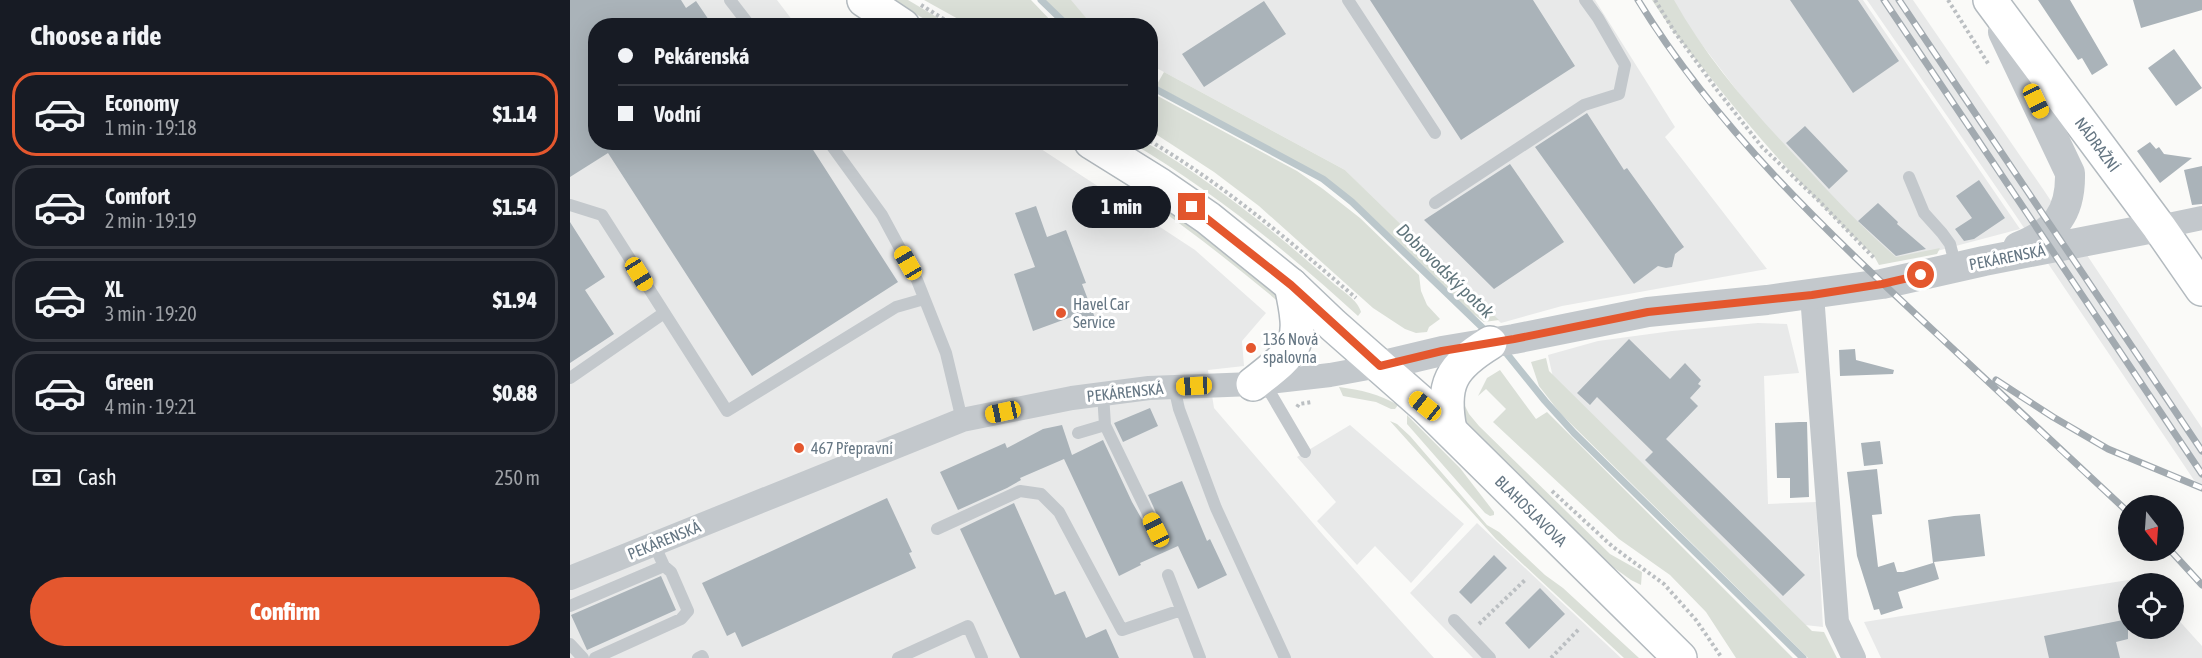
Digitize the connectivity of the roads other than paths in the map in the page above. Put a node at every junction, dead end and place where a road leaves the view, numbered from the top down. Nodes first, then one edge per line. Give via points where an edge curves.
1 (730, 0) edge
2 (864, 0) edge
3 (1348, 0) edge
4 (1585, 0) edge
5 (1989, 0) edge
6 (744, 18) edge
7 (891, 18) edge
8 (1435, 133) dead end
9 (835, 150) edge
10 (1104, 150) edge
11 (1909, 177) dead end
12 (1435, 204) dead end
13 (570, 205) edge
14 (2202, 219) edge
15 (2159, 227) junction
16 (1984, 261) junction
17 (1956, 267) junction
18 (1291, 285) junction
19 (2202, 289) edge
20 (1812, 295) junction
21 (924, 299) junction
22 (664, 313) junction
23 (1485, 346) junction
24 (1380, 366) junction
25 (570, 378) edge
26 (1253, 384) junction
27 (1174, 387) junction
28 (1103, 394) junction
29 (962, 420) junction
30 (1105, 425) junction
31 (1450, 430) junction
32 (1078, 433) dead end
33 (1305, 452) dead end
34 (937, 529) dead end
35 (1156, 530) dead end
36 (654, 544) junction
37 (664, 566) junction
38 (1168, 575) dead end
39 (570, 578) edge
40 (570, 606) edge
41 (1181, 610) junction
42 (1454, 620) dead end
43 (570, 644) edge
44 (583, 658) edge
45 (595, 658) edge
46 (898, 658) edge
47 (982, 658) edge
48 (1200, 658) edge
49 (1285, 658) edge
50 (1490, 658) edge
51 (1680, 658) edge
52 (1854, 658) edge

1 - 6 lane
2 - 7 main road
3 - 8 lane
4 - 12 lane via 1625,64 1619,94 1584,105
5 - 15 main road, NÁDRAŽNÍ
5 - 16 street via 2070,172 2070,193 2064,212 2052,228 2035,240
9 - 21 lane via 882,215
10 - 18 main road, BLAHOSLAVOVA via 1208,218
11 - 17 lane via 1924,213 1950,244
13 - 22 lane via 602,215
14 - 15 street, PEKÁRENSKÁ
15 - 16 street, PEKÁRENSKÁ
15 - 19 main road, NÁDRAŽNÍ
16 - 17 street, PEKÁRENSKÁ
17 - 20 street, PEKÁRENSKÁ
18 - 24 main road, BLAHOSLAVOVA
18 - 26 main road via 1298,335 1280,363
20 - 23 street, PEKÁRENSKÁ via 1648,312
20 - 52 street via 1837,622
21 - 22 lane via 897,307 727,411
21 - 29 lane via 946,353
22 - 25 lane
23 - 24 street, PEKÁRENSKÁ
23 - 31 main road via 1458,369 1446,395
24 - 26 street, PEKÁRENSKÁ
24 - 31 main road, BLAHOSLAVOVA
26 - 27 street, PEKÁRENSKÁ
26 - 33 lane via 1271,394
27 - 28 street, PEKÁRENSKÁ
27 - 49 lane via 1216,508
28 - 29 street, PEKÁRENSKÁ
28 - 30 lane
29 - 36 street, PEKÁRENSKÁ
30 - 32 lane
30 - 35 lane
31 - 51 main road, BLAHOSLAVOVA
34 - 41 lane via 1020,491 1041,494 1059,512 1122,630
36 - 37 lane
36 - 39 street, PEKÁRENSKÁ
37 - 40 lane
37 - 45 lane via 688,611 681,619
38 - 41 lane
41 - 48 lane
42 - 50 lane
43 - 44 lane
46 - 47 lane via 968,626

